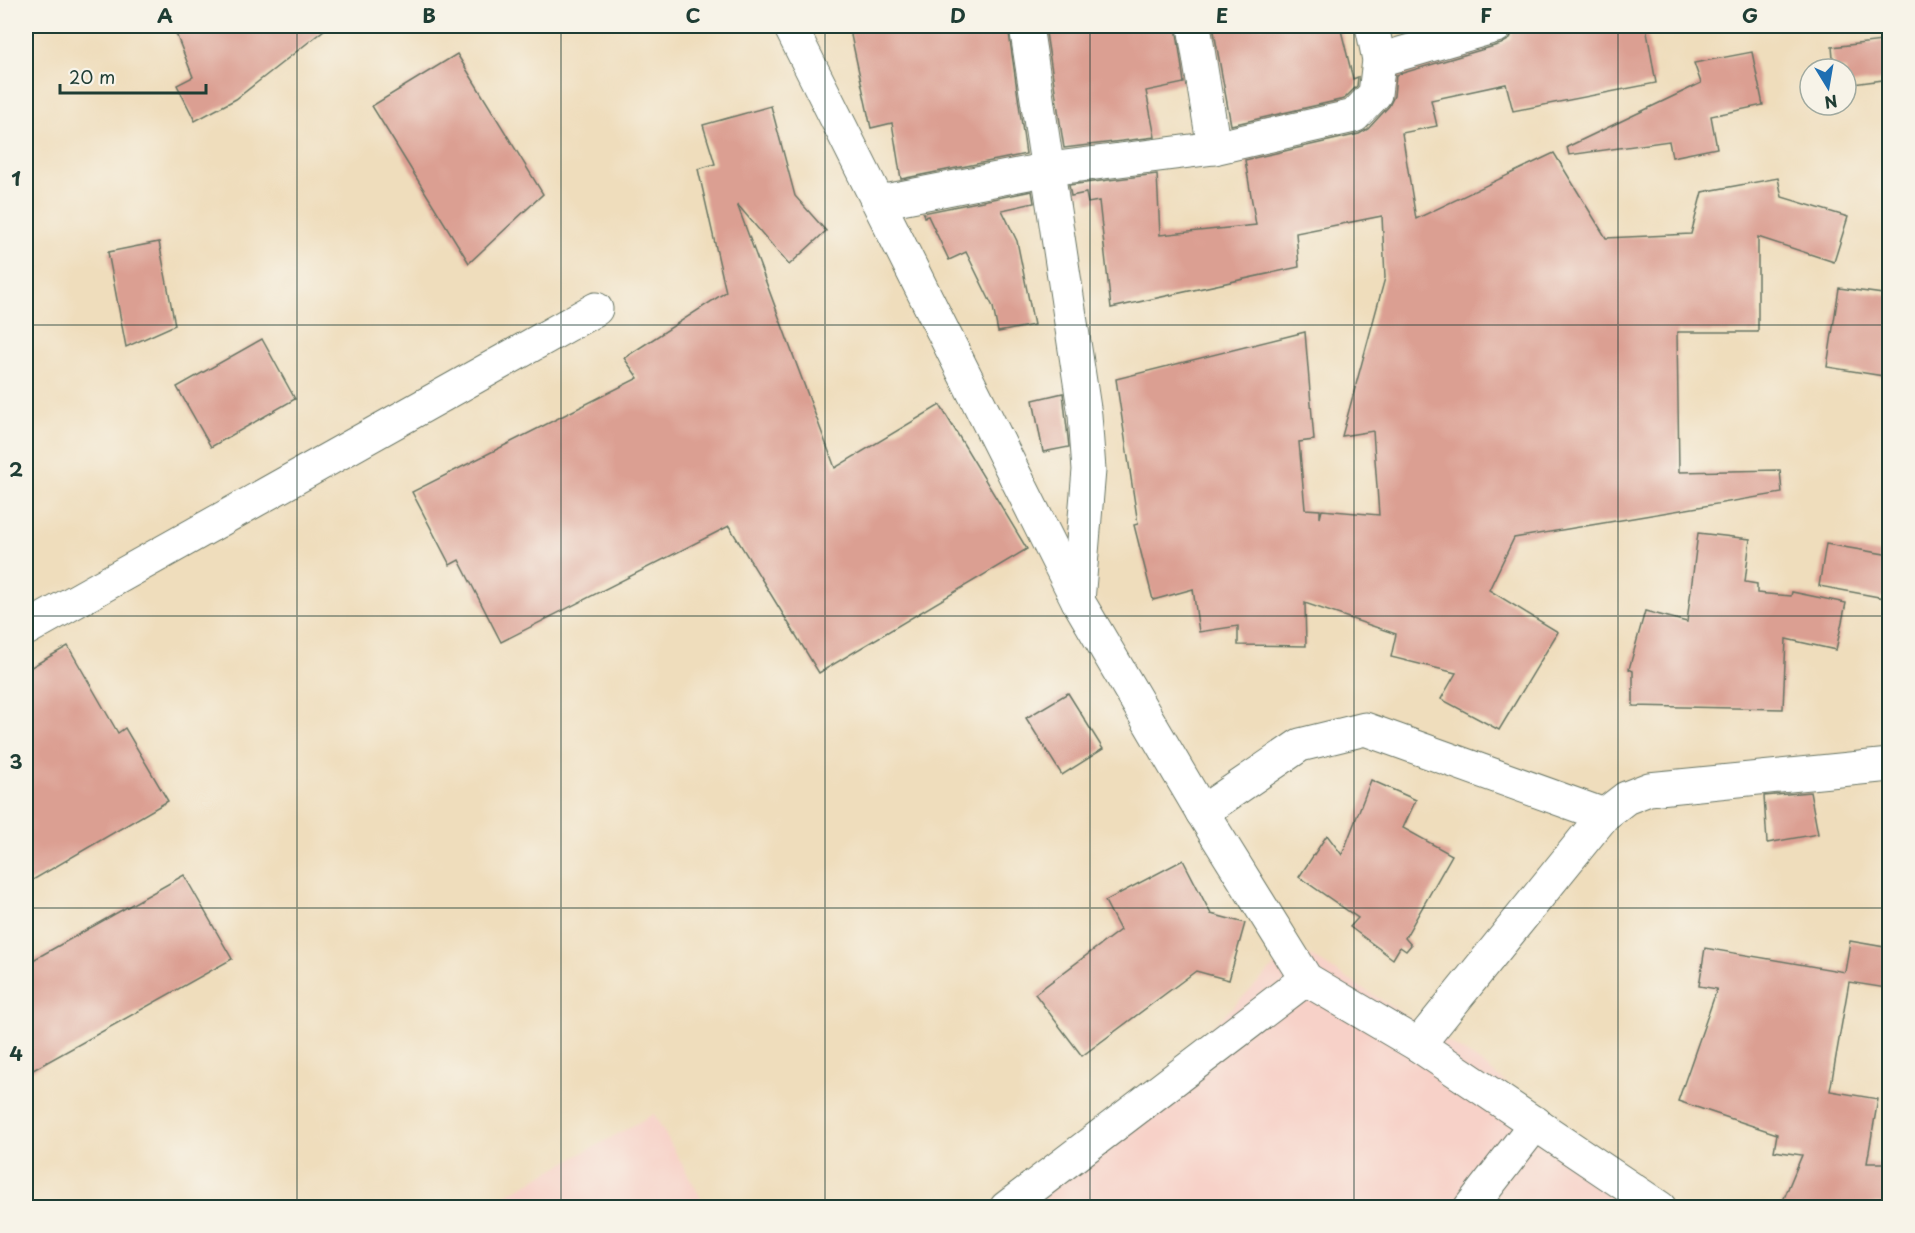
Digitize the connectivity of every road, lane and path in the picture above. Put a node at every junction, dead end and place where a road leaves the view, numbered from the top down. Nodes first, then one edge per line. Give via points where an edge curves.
1 (790, 26) edge
2 (1026, 26) edge
3 (1194, 26) edge
4 (1372, 26) edge
5 (1496, 26) edge
6 (1379, 60) junction
7 (1215, 148) junction
8 (1049, 169) junction
9 (880, 202) junction
10 (596, 309) dead end
11 (1078, 601) junction
12 (26, 629) edge
13 (1890, 765) edge
14 (1202, 812) junction
15 (1604, 815) junction
16 (1306, 979) junction
17 (1418, 1045) junction
18 (1536, 1123) junction
19 (1006, 1208) edge
20 (1470, 1208) edge
21 (1660, 1208) edge

1 - 9 street
2 - 8 street
3 - 7 street
4 - 6 street
5 - 6 street
6 - 7 street via 1375,94 1353,116
7 - 8 street
8 - 9 street
8 - 11 street via 1085,415 1089,470
9 - 11 street
10 - 12 street
11 - 14 street
13 - 15 street via 1649,789 1626,798
14 - 15 street via 1300,746 1365,729
14 - 16 street
15 - 17 street
16 - 17 street
16 - 19 street
17 - 18 street
18 - 20 street
18 - 21 street

